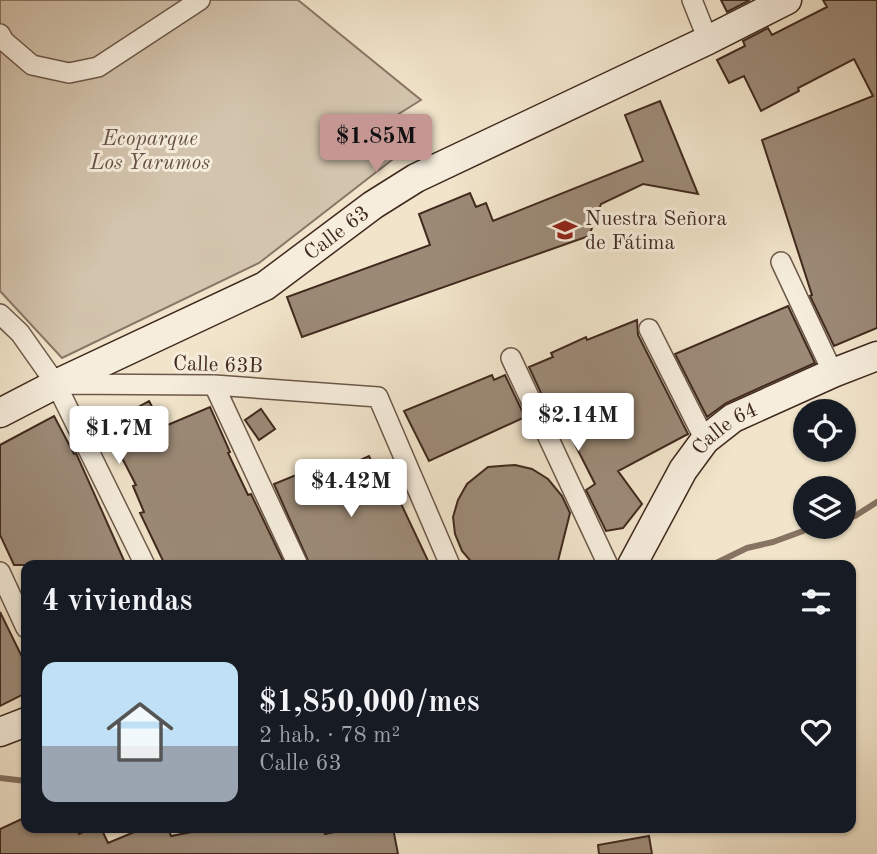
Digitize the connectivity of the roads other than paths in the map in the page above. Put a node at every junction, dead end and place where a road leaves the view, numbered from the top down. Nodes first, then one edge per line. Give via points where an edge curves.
1 (200, 0) edge
2 (692, 0) edge
3 (787, 0) edge
4 (0, 34) edge
5 (708, 40) junction
6 (781, 262) dead end
7 (0, 314) edge
8 (649, 328) dead end
9 (877, 356) edge
10 (511, 358) dead end
11 (833, 373) junction
12 (56, 384) junction
13 (214, 385) junction
14 (0, 413) edge
15 (705, 440) junction
16 (143, 560) edge
17 (296, 560) edge
18 (448, 560) edge
19 (606, 560) edge
20 (635, 560) edge
21 (0, 572) edge
22 (21, 617) edge
23 (21, 724) edge
24 (0, 732) edge

1 - 4 street via 98,67 69,73 32,65
2 - 5 street
3 - 5 street, Calle 63
5 - 12 street, Calle 63 via 416,178 264,286
6 - 11 street
7 - 12 street via 20,333
8 - 15 street
9 - 11 street, Calle 64
10 - 19 street
11 - 15 street, Calle 64 via 733,418
12 - 13 street, Calle 63B
12 - 14 street, Calle 63
12 - 16 street
13 - 17 street
13 - 18 street, Calle 63B via 378,397
15 - 20 street, Calle 64 via 683,470
21 - 22 street
23 - 24 street

